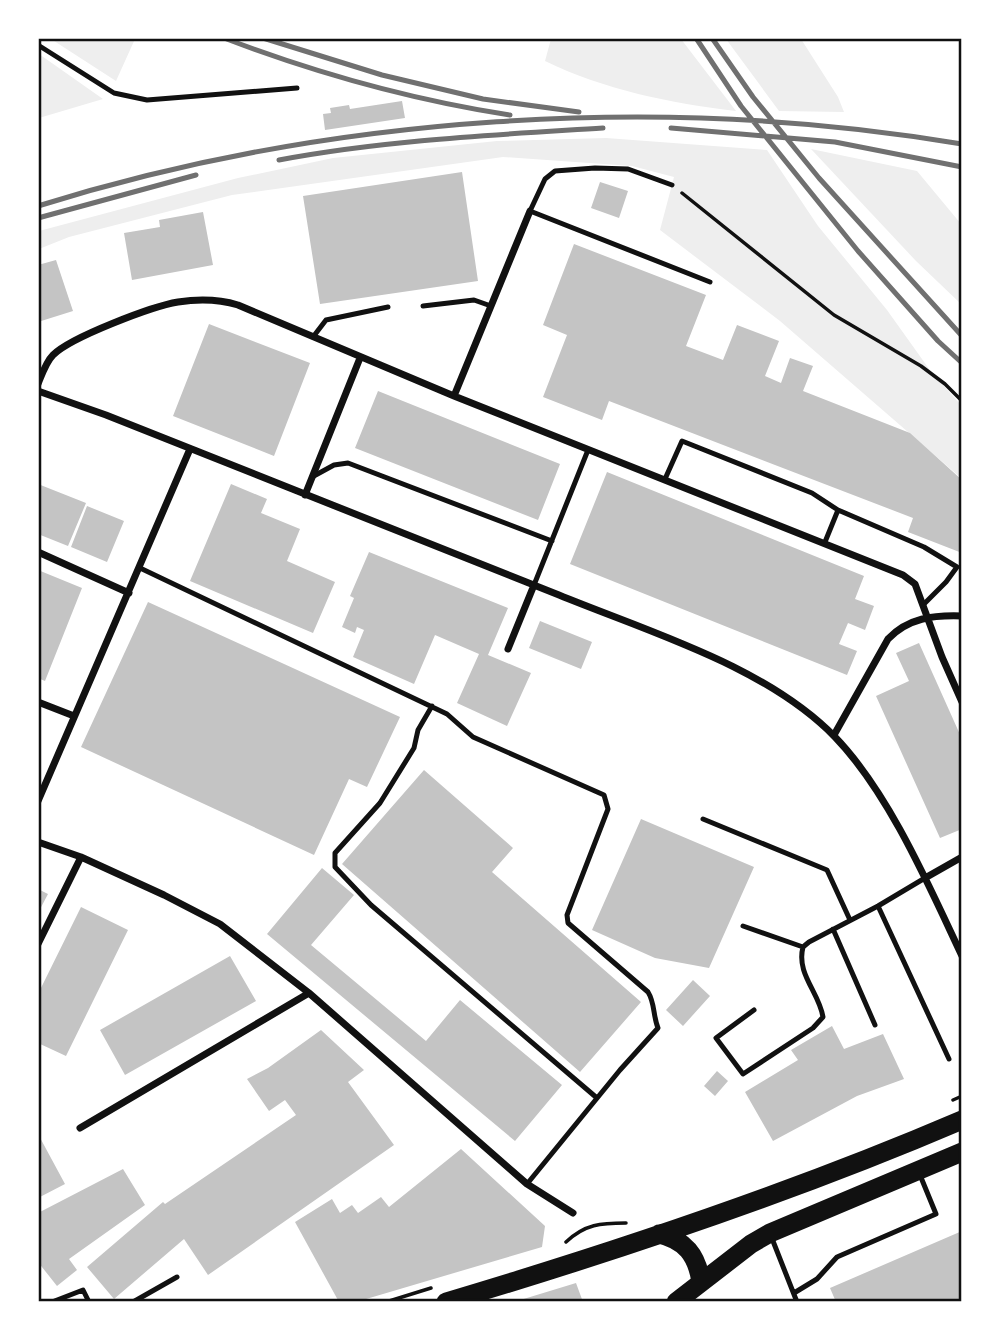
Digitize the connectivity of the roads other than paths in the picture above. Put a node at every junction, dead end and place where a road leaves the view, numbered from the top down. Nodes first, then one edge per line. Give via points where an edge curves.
1 (38, 45) edge
2 (297, 88) dead end
3 (672, 185) road end
4 (530, 211) junction
5 (710, 282) dead end
6 (423, 306) dead end
7 (491, 306) junction
8 (388, 307) dead end
9 (313, 337) junction
10 (360, 358) junction
11 (38, 384) edge
12 (38, 391) edge
13 (454, 396) junction
14 (190, 449) junction
15 (589, 450) junction
16 (312, 477) junction
17 (665, 479) junction
18 (305, 495) junction
19 (838, 510) junction
20 (552, 541) junction
21 (825, 542) junction
22 (38, 552) edge
23 (140, 568) junction
24 (959, 568) edge
25 (534, 585) junction
26 (129, 593) junction
27 (923, 604) junction
28 (961, 616) edge
29 (928, 617) junction
30 (509, 649) dead end
31 (38, 702) edge
32 (961, 702) edge
33 (432, 706) junction
34 (74, 716) junction
35 (834, 735) junction
36 (38, 801) edge
37 (703, 819) dead end
38 (38, 842) edge
39 (961, 857) edge
40 (81, 858) junction
41 (925, 877) junction
42 (878, 906) junction
43 (850, 920) junction
44 (743, 926) dead end
45 (833, 929) junction
46 (38, 944) edge
47 (803, 947) junction
48 (961, 956) edge
49 (309, 993) junction
50 (754, 1010) dead end
51 (875, 1025) dead end
52 (948, 1059) dead end
53 (597, 1098) junction
54 (961, 1120) edge
55 (80, 1128) dead end
56 (961, 1152) edge
57 (918, 1171) junction
58 (527, 1185) junction
59 (573, 1213) dead end
60 (770, 1233) junction
61 (659, 1234) junction
62 (177, 1277) dead end
63 (701, 1282) junction
64 (793, 1293) junction
65 (465, 1298) edge
66 (52, 1301) edge
67 (89, 1301) edge
68 (133, 1301) edge
69 (446, 1301) edge
70 (676, 1301) edge
71 (797, 1301) edge

1 - 2 lane via 114,93 147,100
3 - 4 lane via 628,169 555,171 545,179
4 - 5 lane
4 - 7 street
6 - 7 lane via 474,300
7 - 13 street
8 - 9 lane via 326,320
9 - 10 street
9 - 11 street via 238,305 214,300 176,303 73,340 52,356
10 - 13 street
10 - 16 street
12 - 14 street
13 - 15 street
14 - 18 street
14 - 23 street
15 - 17 street
15 - 20 lane
16 - 18 street
16 - 20 lane via 348,463
17 - 19 lane via 682,441 812,493
17 - 21 street
18 - 25 street
19 - 21 lane
19 - 24 lane via 924,547
20 - 25 lane
21 - 27 street via 910,578
22 - 26 street
23 - 26 street
23 - 33 lane
24 - 27 lane
25 - 30 street
25 - 35 street via 732,665 767,684
26 - 34 street
27 - 29 street
28 - 29 street
29 - 32 street
29 - 35 street via 897,629 888,639
31 - 34 street
33 - 53 lane via 414,748 380,803 335,853 335,867 371,905
33 - 53 lane via 473,737 607,800 568,923 648,992 658,1028
34 - 36 street
35 - 41 street via 871,781
37 - 43 lane via 827,870
38 - 40 street
39 - 41 street
40 - 46 street
40 - 49 street via 220,924
41 - 42 lane
41 - 48 street
42 - 43 lane
42 - 52 lane
43 - 45 lane
44 - 47 lane
45 - 47 lane
45 - 51 lane
47 - 50 lane via 801,968 823,1017 743,1074 716,1038
49 - 55 street
49 - 58 street
53 - 58 lane
54 - 61 highway via 852,1165
56 - 57 highway
57 - 60 highway
57 - 64 lane via 936,1214 837,1258 817,1279
58 - 59 street
60 - 63 highway
60 - 64 lane
61 - 63 highway via 682,1242 690,1251
61 - 65 highway
62 - 68 lane
63 - 70 highway
64 - 71 lane
65 - 69 highway
66 - 67 lane via 83,1290

